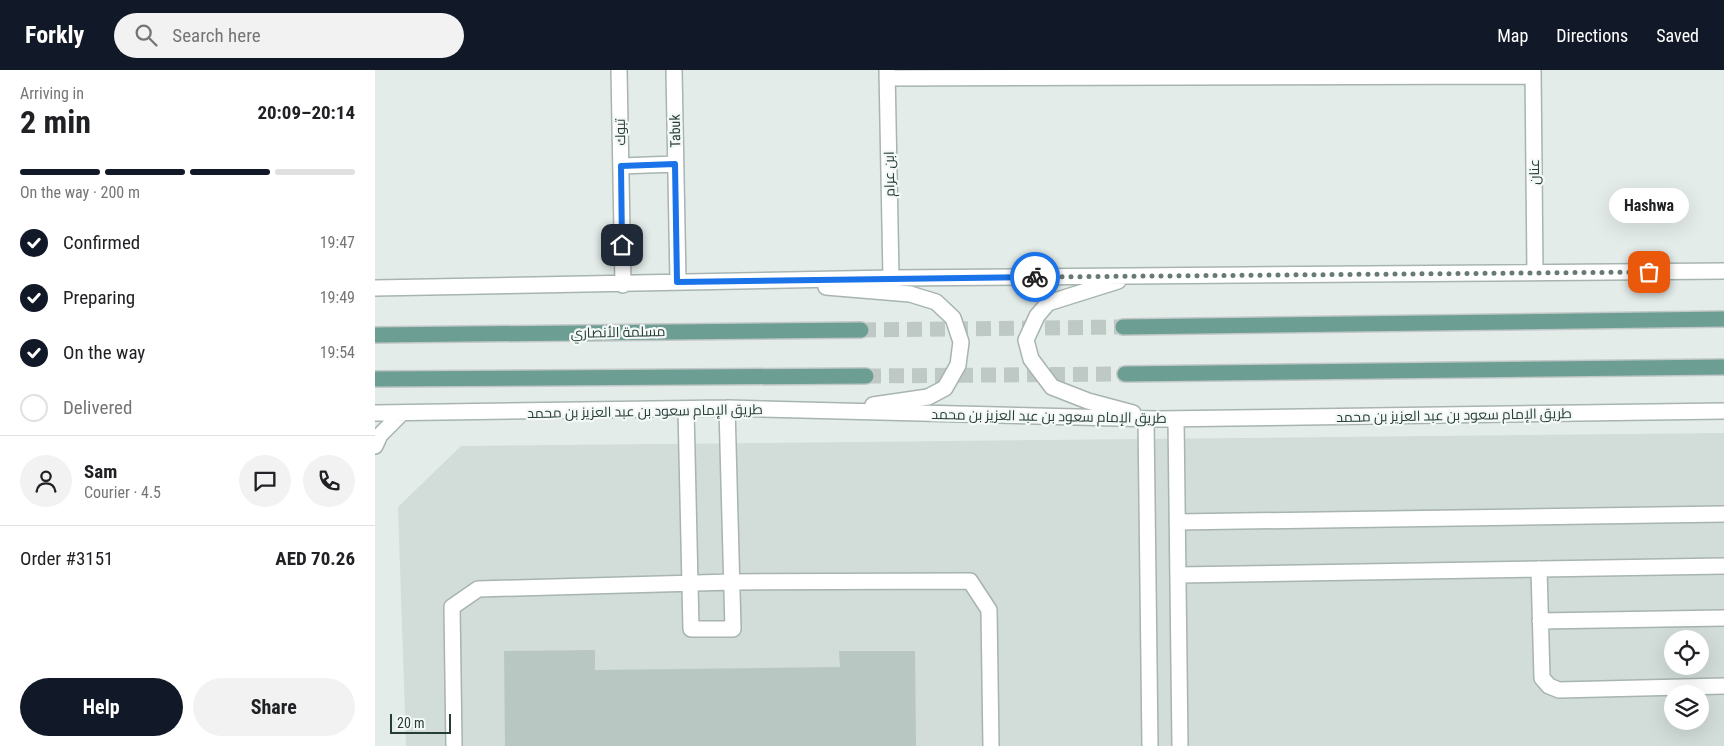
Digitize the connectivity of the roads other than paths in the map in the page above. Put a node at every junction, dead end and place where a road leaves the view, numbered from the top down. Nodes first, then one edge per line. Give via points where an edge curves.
1 (619, 70) edge
2 (674, 70) edge
3 (1533, 73) edge
4 (887, 74) edge
5 (675, 164) junction
6 (621, 166) junction
7 (1724, 271) edge
8 (1535, 273) junction
9 (1134, 276) junction
10 (891, 278) junction
11 (763, 280) junction
12 (677, 282) junction
13 (623, 285) junction
14 (375, 288) edge
15 (1724, 319) edge
16 (1123, 327) tunnel mouth
17 (861, 330) tunnel mouth
18 (375, 335) edge
19 (1724, 367) edge
20 (1125, 374) tunnel mouth
21 (866, 376) tunnel mouth
22 (375, 379) edge
23 (727, 408) junction
24 (686, 410) junction
25 (825, 411) junction
26 (402, 413) junction
27 (375, 414) edge
28 (1722, 414) edge
29 (1151, 419) junction
30 (1177, 419) junction
31 (375, 446) edge
32 (1724, 514) edge
33 (1177, 522) junction
34 (1724, 566) edge
35 (1539, 569) junction
36 (1178, 575) junction
37 (732, 582) junction
38 (690, 583) junction
39 (1724, 618) edge
40 (1540, 621) junction
41 (1724, 686) edge
42 (454, 746) edge
43 (991, 746) edge
44 (1150, 746) edge
45 (1181, 746) edge

1 - 6 street, تبوك
2 - 5 street, Tabuk
3 - 4 street
3 - 8 street, عنان
4 - 10 street, ابن عرام
5 - 6 street
5 - 12 street, Tabuk
6 - 13 street, تبوك
7 - 8 street
8 - 9 street
9 - 10 street
9 - 29 street via 1048,303 1037,316 1026,340 1031,360 1051,387
10 - 11 street
11 - 12 street
11 - 25 street via 910,294 936,302 953,318 961,342 958,365 945,388 928,397
12 - 13 street
13 - 14 street
15 - 16 main road
17 - 18 main road, مسلمة الأنصاري
19 - 20 main road
21 - 22 main road
23 - 24 street, طريق الإمام سعود بن عبد العزيز بن محمد
23 - 25 street, طريق الإمام سعود بن عبد العزيز بن محمد
23 - 37 street
24 - 26 street, طريق الإمام سعود بن عبد العزيز بن محمد
24 - 38 street
25 - 29 street, طريق الإمام سعود بن عبد العزيز بن محمد
26 - 27 street, طريق الإمام سعود بن عبد العزيز بن محمد
26 - 31 street via 380,435
28 - 30 street, طريق الإمام سعود بن عبد العزيز بن محمد
29 - 30 street, طريق الإمام سعود بن عبد العزيز بن محمد
29 - 44 street
30 - 33 street
32 - 33 street
33 - 36 street
34 - 35 street
35 - 36 street
35 - 40 street
36 - 45 street
37 - 38 street
37 - 38 street via 733,629 691,629
37 - 43 street via 970,581 989,610
38 - 42 street via 478,588 452,607
39 - 40 street
40 - 41 street via 1541,678 1559,690

